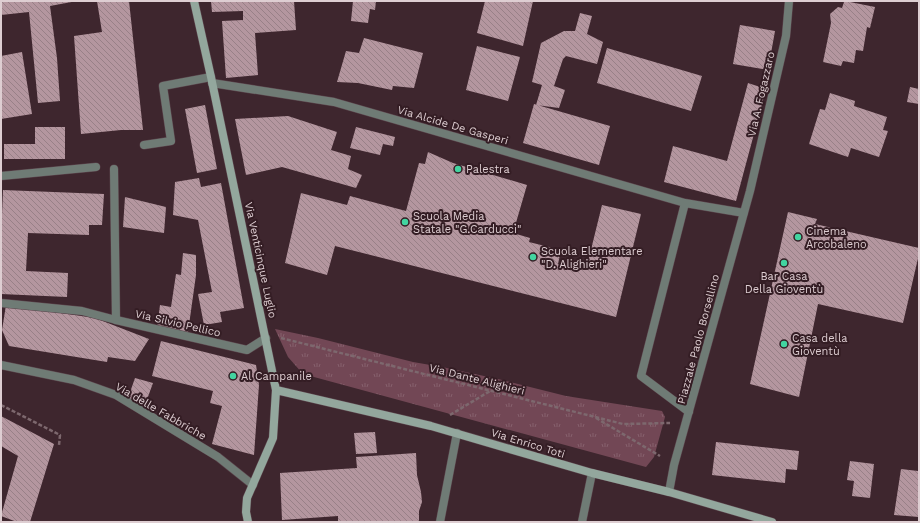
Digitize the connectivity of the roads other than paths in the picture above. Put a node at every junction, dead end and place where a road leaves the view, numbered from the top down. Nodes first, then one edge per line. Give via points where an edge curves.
1 (194, 1) edge
2 (789, 1) edge
3 (212, 80) junction
4 (144, 145) dead end
5 (96, 167) dead end
6 (114, 168) dead end
7 (1, 176) edge
8 (750, 191) joint
9 (684, 203) junction
10 (744, 213) junction
11 (1, 303) edge
12 (116, 320) junction
13 (266, 338) junction
14 (1, 365) edge
15 (276, 390) junction
16 (689, 412) junction
17 (457, 433) junction
18 (592, 474) junction
19 (253, 485) junction
20 (669, 492) junction
21 (248, 522) edge
22 (440, 522) edge
23 (582, 522) edge
24 (772, 522) edge

1 - 3 street, Via Venticinque Luglio
2 - 8 street, Via A. Fogazzaro via 786,36
3 - 4 street via 163,86 172,141
3 - 9 street, Via Alcide De Gasperi via 334,102
3 - 13 street, Via Venticinque Luglio
5 - 7 street
6 - 12 street
8 - 10 street, Piazzale Paolo Borsellino
9 - 10 street, Via Alcide De Gasperi
9 - 16 street via 642,376
10 - 16 street, Piazzale Paolo Borsellino
11 - 12 street, Via Silvio Pellico via 82,310
12 - 13 street, Via Silvio Pellico via 247,350
13 - 15 street, Via Venticinque Luglio
14 - 19 street, Via delle Fabbriche via 74,380 116,395 218,457
15 - 17 street, Via Enrico Toti
15 - 19 street, Via Venticinque Luglio via 272,438
16 - 20 street, Piazzale Paolo Borsellino
17 - 18 street, Via Enrico Toti
17 - 22 street
18 - 20 street, Via Enrico Toti
18 - 23 street
19 - 21 street, Via Venticinque Luglio via 247,498
20 - 24 street, Via Enrico Toti

